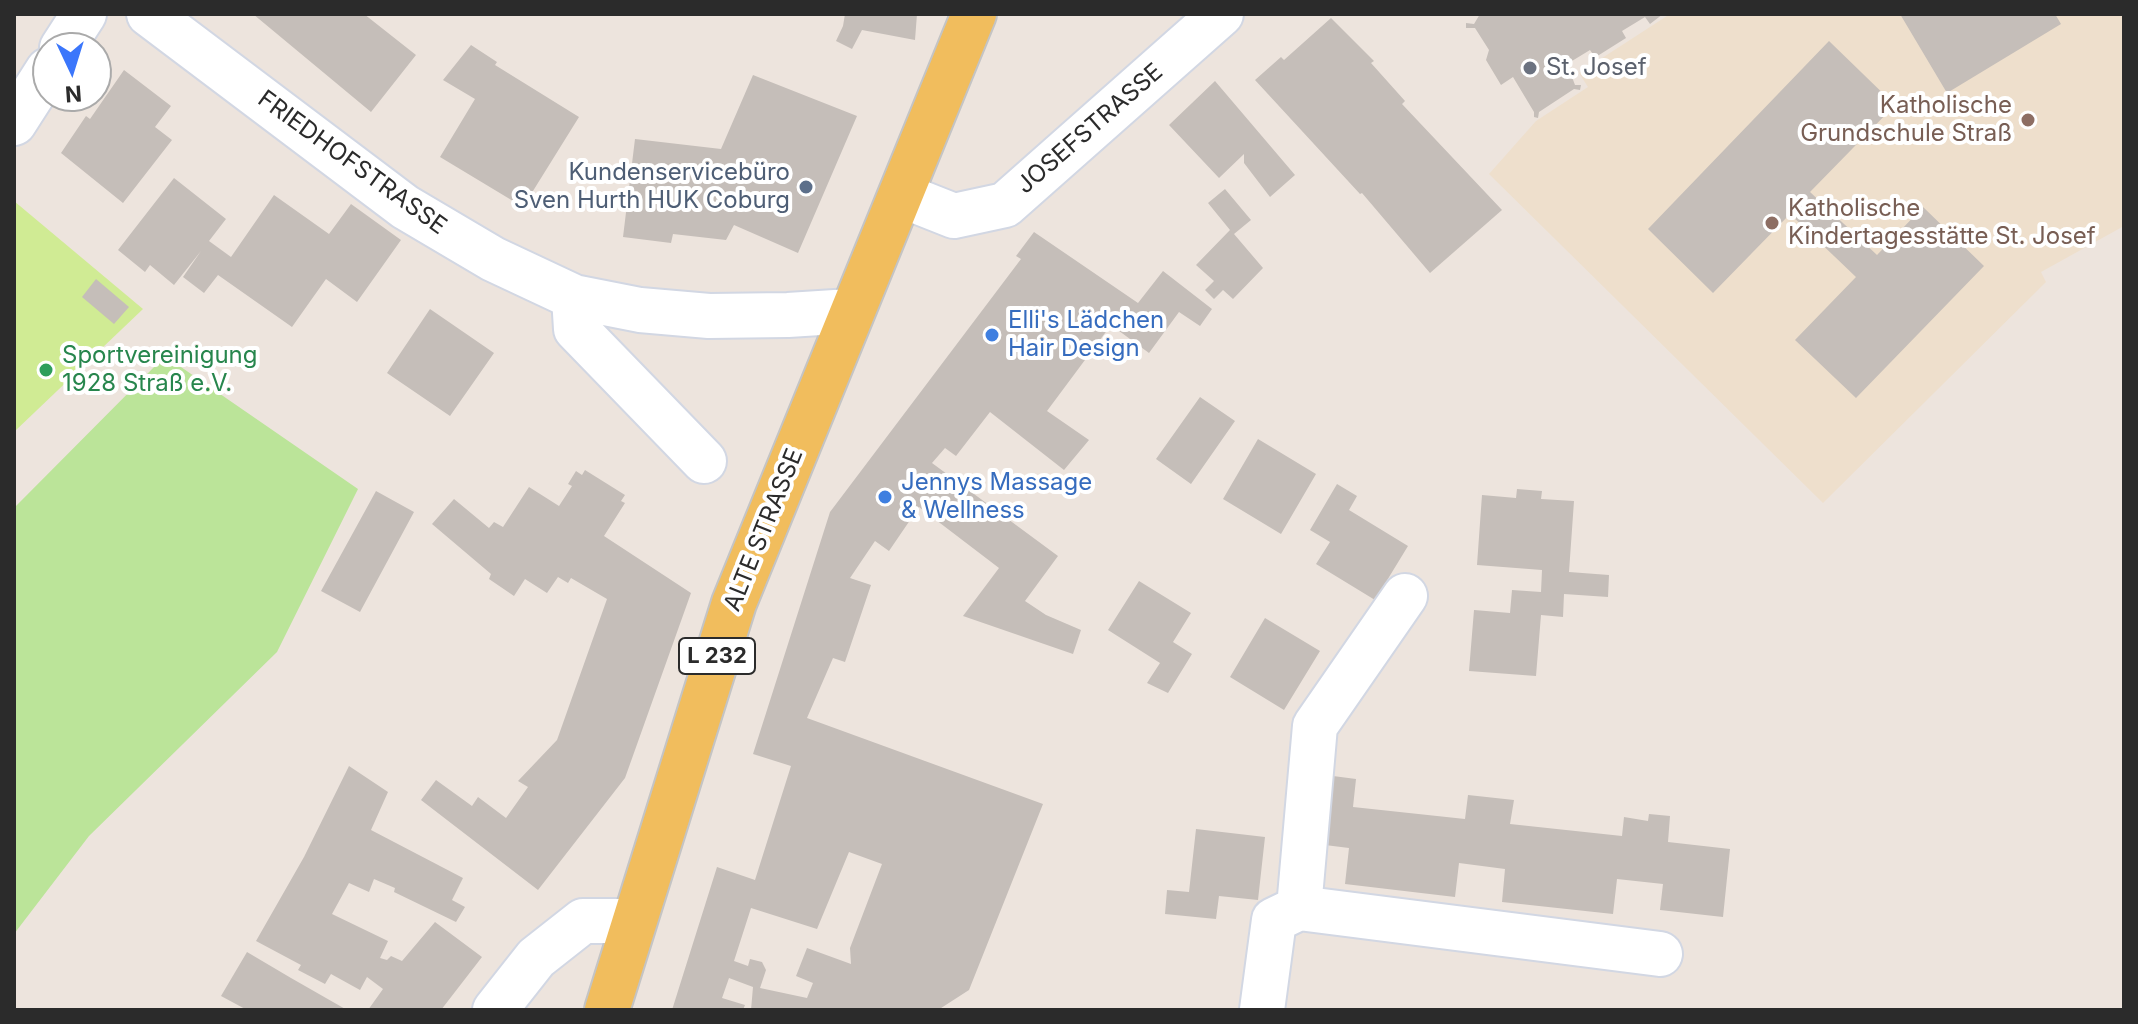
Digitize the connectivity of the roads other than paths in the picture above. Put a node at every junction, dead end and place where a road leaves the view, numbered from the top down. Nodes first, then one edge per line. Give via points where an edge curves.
1 (84, 14) edge
2 (149, 14) edge
3 (974, 14) edge
4 (1221, 14) edge
5 (72, 32) edge
6 (32, 95) edge
7 (14, 123) edge
8 (901, 195) junction
9 (574, 297) junction
10 (851, 311) junction
11 (704, 461) dead end
12 (1405, 596) dead end
13 (1299, 908) junction
14 (634, 921) junction
15 (1660, 954) dead end
16 (495, 1010) edge
17 (607, 1010) edge
18 (1262, 1010) edge

1 - 5 street
2 - 9 street, FRIEDHOFSTRASSE via 405,207 493,259
3 - 8 main road, L 232
4 - 8 street, JOSEFSTRASSE via 1005,205 954,216
6 - 7 street
8 - 10 main road, ALTE STRASSE / L 232
9 - 10 street, FRIEDHOFSTRASSE via 709,316
9 - 11 street via 576,329
10 - 14 main road, ALTE STRASSE / L 232 via 734,603
12 - 13 street via 1315,726
13 - 15 street
13 - 18 street via 1274,920
14 - 16 street via 583,921 536,958
14 - 17 main road, ALTE STRASSE / L 232

